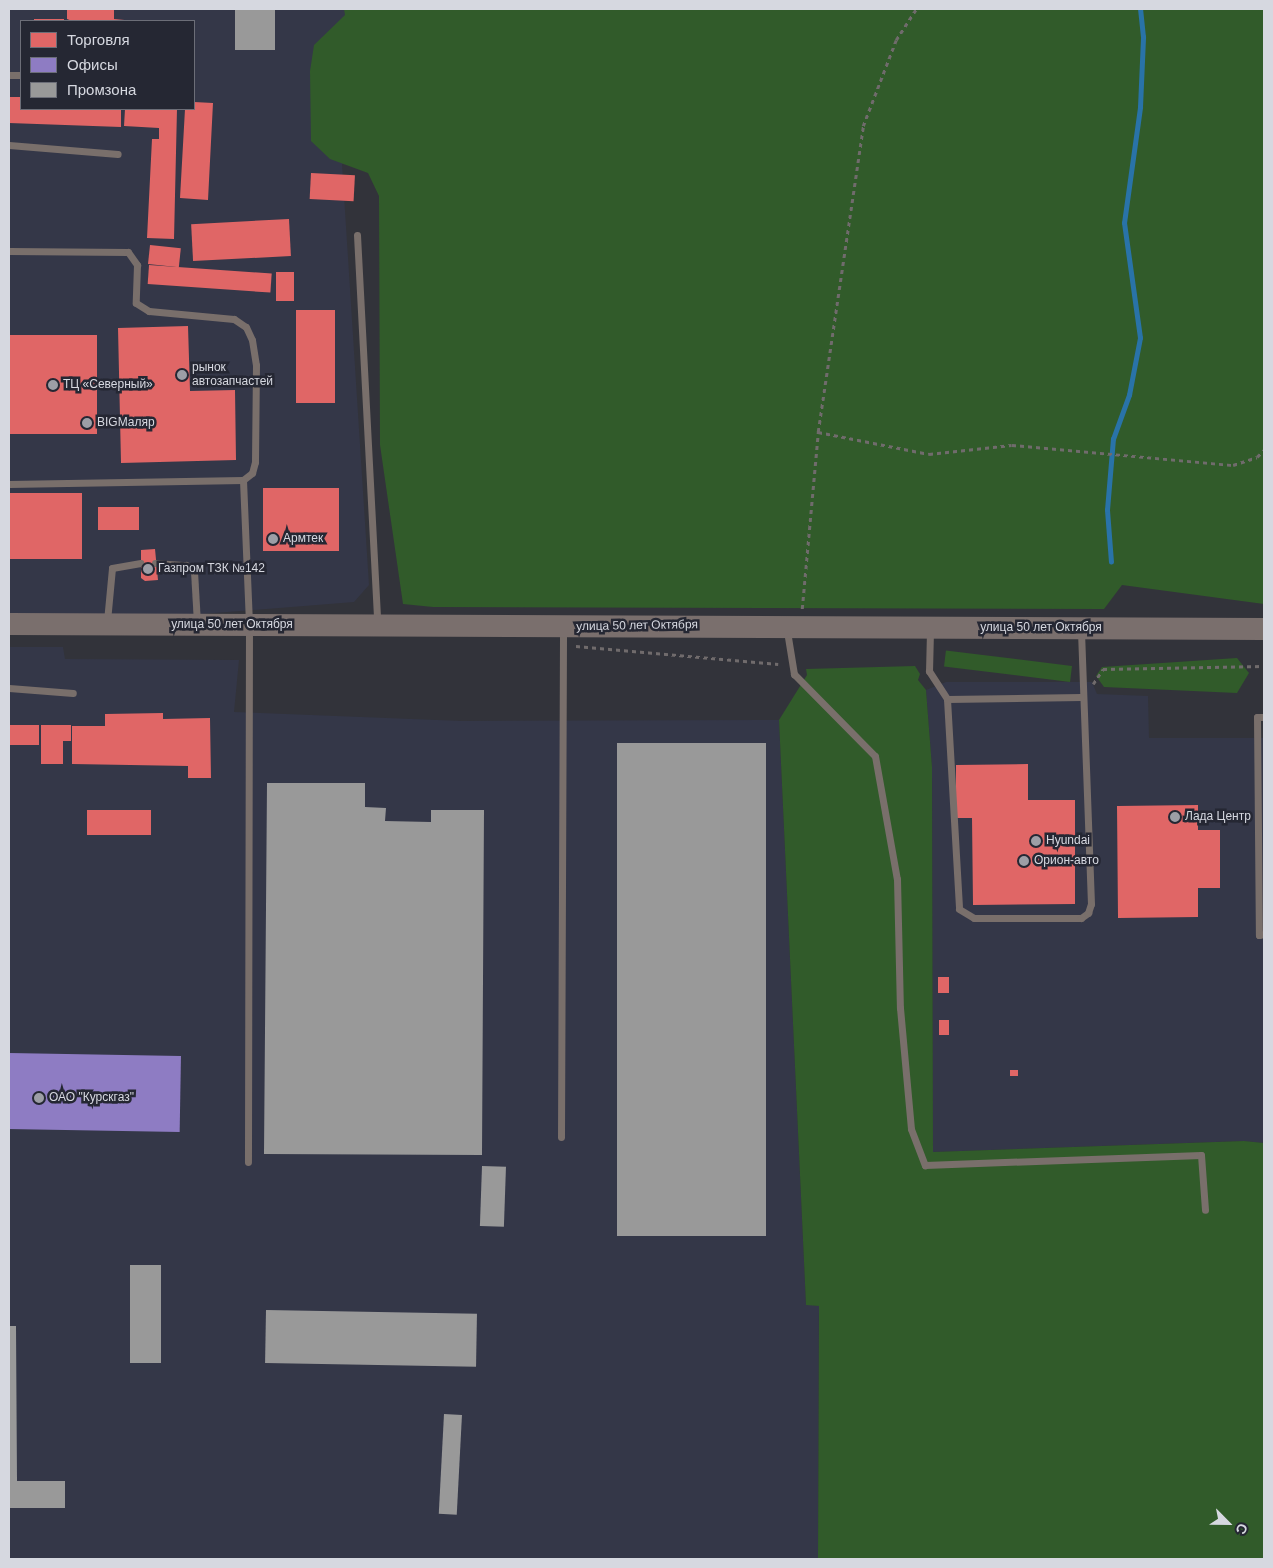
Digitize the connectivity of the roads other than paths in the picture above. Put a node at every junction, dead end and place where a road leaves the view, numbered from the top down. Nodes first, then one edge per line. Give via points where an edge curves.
1 (9, 145) edge
2 (118, 154) dead end
3 (357, 235) dead end
4 (9, 251) edge
5 (243, 480) junction
6 (9, 484) edge
7 (141, 563) dead end
8 (154, 563) dead end
9 (9, 624) edge
10 (107, 624) junction
11 (249, 625) junction
12 (377, 625) junction
13 (197, 626) junction
14 (794, 626) junction
15 (563, 627) junction
16 (1081, 628) junction
17 (1264, 629) edge
18 (930, 637) junction
19 (9, 688) edge
20 (73, 693) dead end
21 (1081, 696) junction
22 (947, 699) junction
23 (1264, 717) edge
24 (1264, 934) edge
25 (561, 1137) dead end
26 (248, 1162) dead end
27 (1205, 1210) dead end

1 - 2 lane
3 - 12 lane
4 - 5 lane via 128,252 137,265 136,303 148,311 234,319 246,327 252,340 256,366 255,462 252,473
5 - 6 lane
5 - 11 lane
7 - 10 lane via 112,568
8 - 13 lane via 186,565 194,571
9 - 10 main road, улица 50 лет Октября
10 - 13 main road, улица 50 лет Октября
11 - 12 main road, улица 50 лет Октября
11 - 13 main road, улица 50 лет Октября
11 - 26 lane
12 - 15 main road, улица 50 лет Октября
14 - 15 main road, улица 50 лет Октября
14 - 18 main road, улица 50 лет Октября
14 - 27 lane via 794,674 875,756 897,879 900,1008 911,1128 925,1165 1202,1155
15 - 25 lane
16 - 17 main road, улица 50 лет Октября
16 - 18 main road, улица 50 лет Октября
16 - 21 lane
18 - 22 lane via 929,671
19 - 20 lane
21 - 22 lane
21 - 22 lane via 1091,904 1088,913 1081,918 974,918 959,909
23 - 24 lane via 1256,717 1259,935

